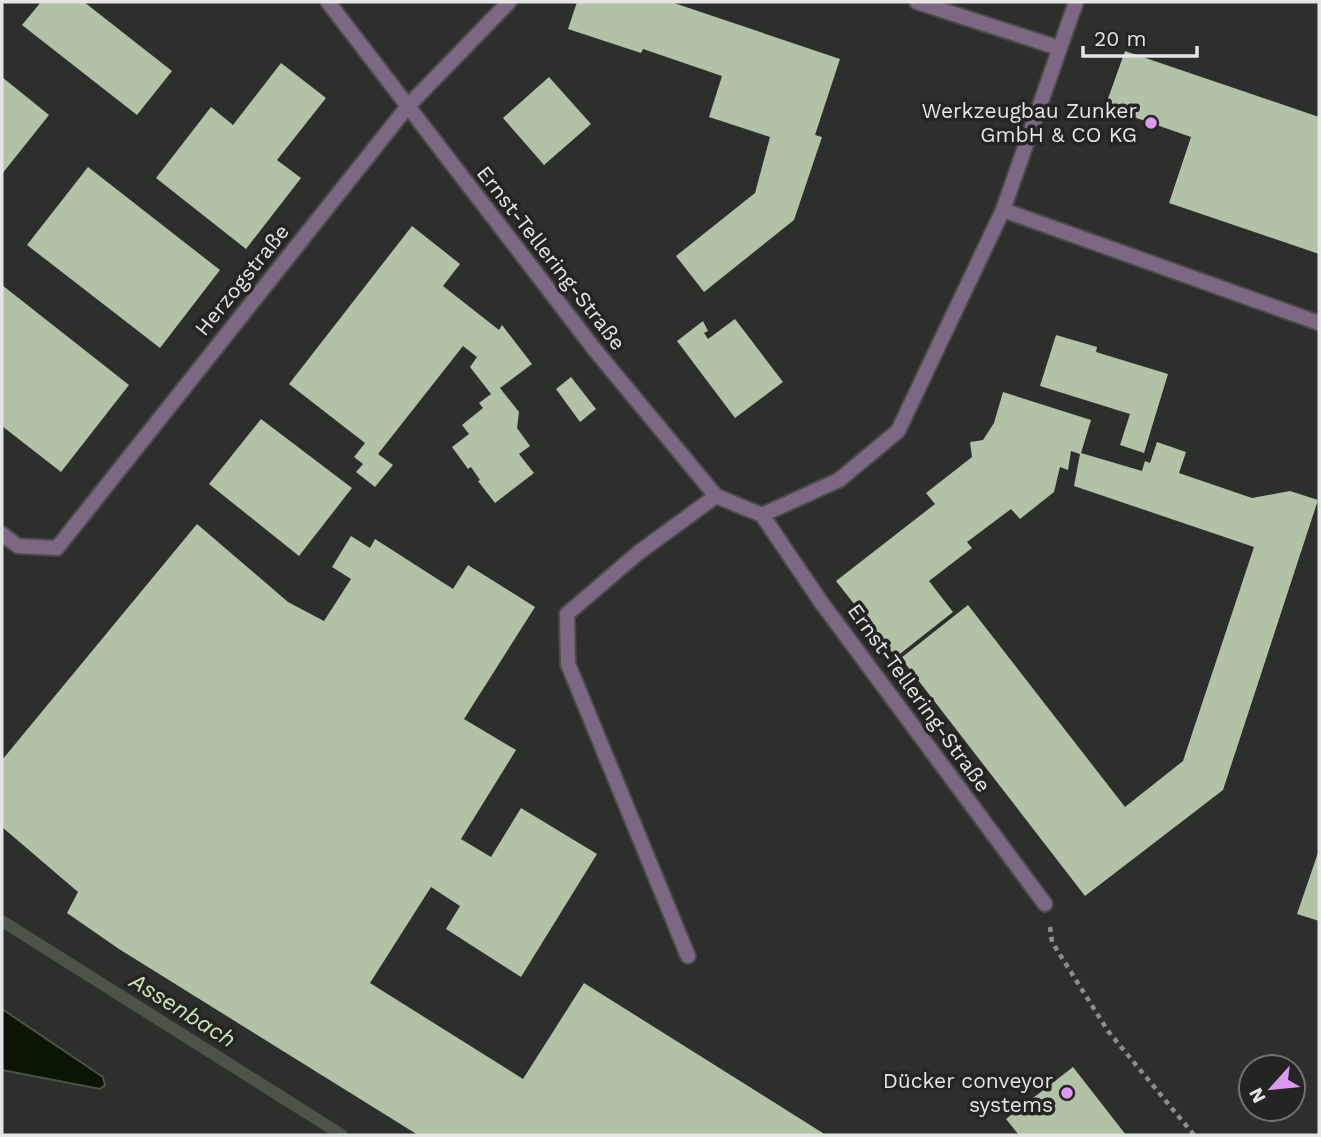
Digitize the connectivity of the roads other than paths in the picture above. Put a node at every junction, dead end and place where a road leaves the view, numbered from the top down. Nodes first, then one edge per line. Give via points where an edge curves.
1 (328, 2) edge
2 (509, 2) edge
3 (918, 2) edge
4 (1076, 2) edge
5 (1059, 48) junction
6 (408, 106) junction
7 (1003, 210) junction
8 (1319, 323) edge
9 (716, 496) junction
10 (762, 515) junction
11 (2, 534) edge
12 (1045, 904) road end
13 (688, 957) dead end

1 - 6 street, Ernst-Tellering-Straße
2 - 6 street, Herzogstraße
3 - 5 street
4 - 5 street
5 - 7 street
6 - 9 street, Ernst-Tellering-Straße via 595,350
6 - 11 street, Herzogstraße via 57,548 18,546
7 - 8 street
7 - 10 street via 898,431 839,480
9 - 10 street, Ernst-Tellering-Straße
9 - 13 street via 638,552 566,614 568,664
10 - 12 street, Ernst-Tellering-Straße

